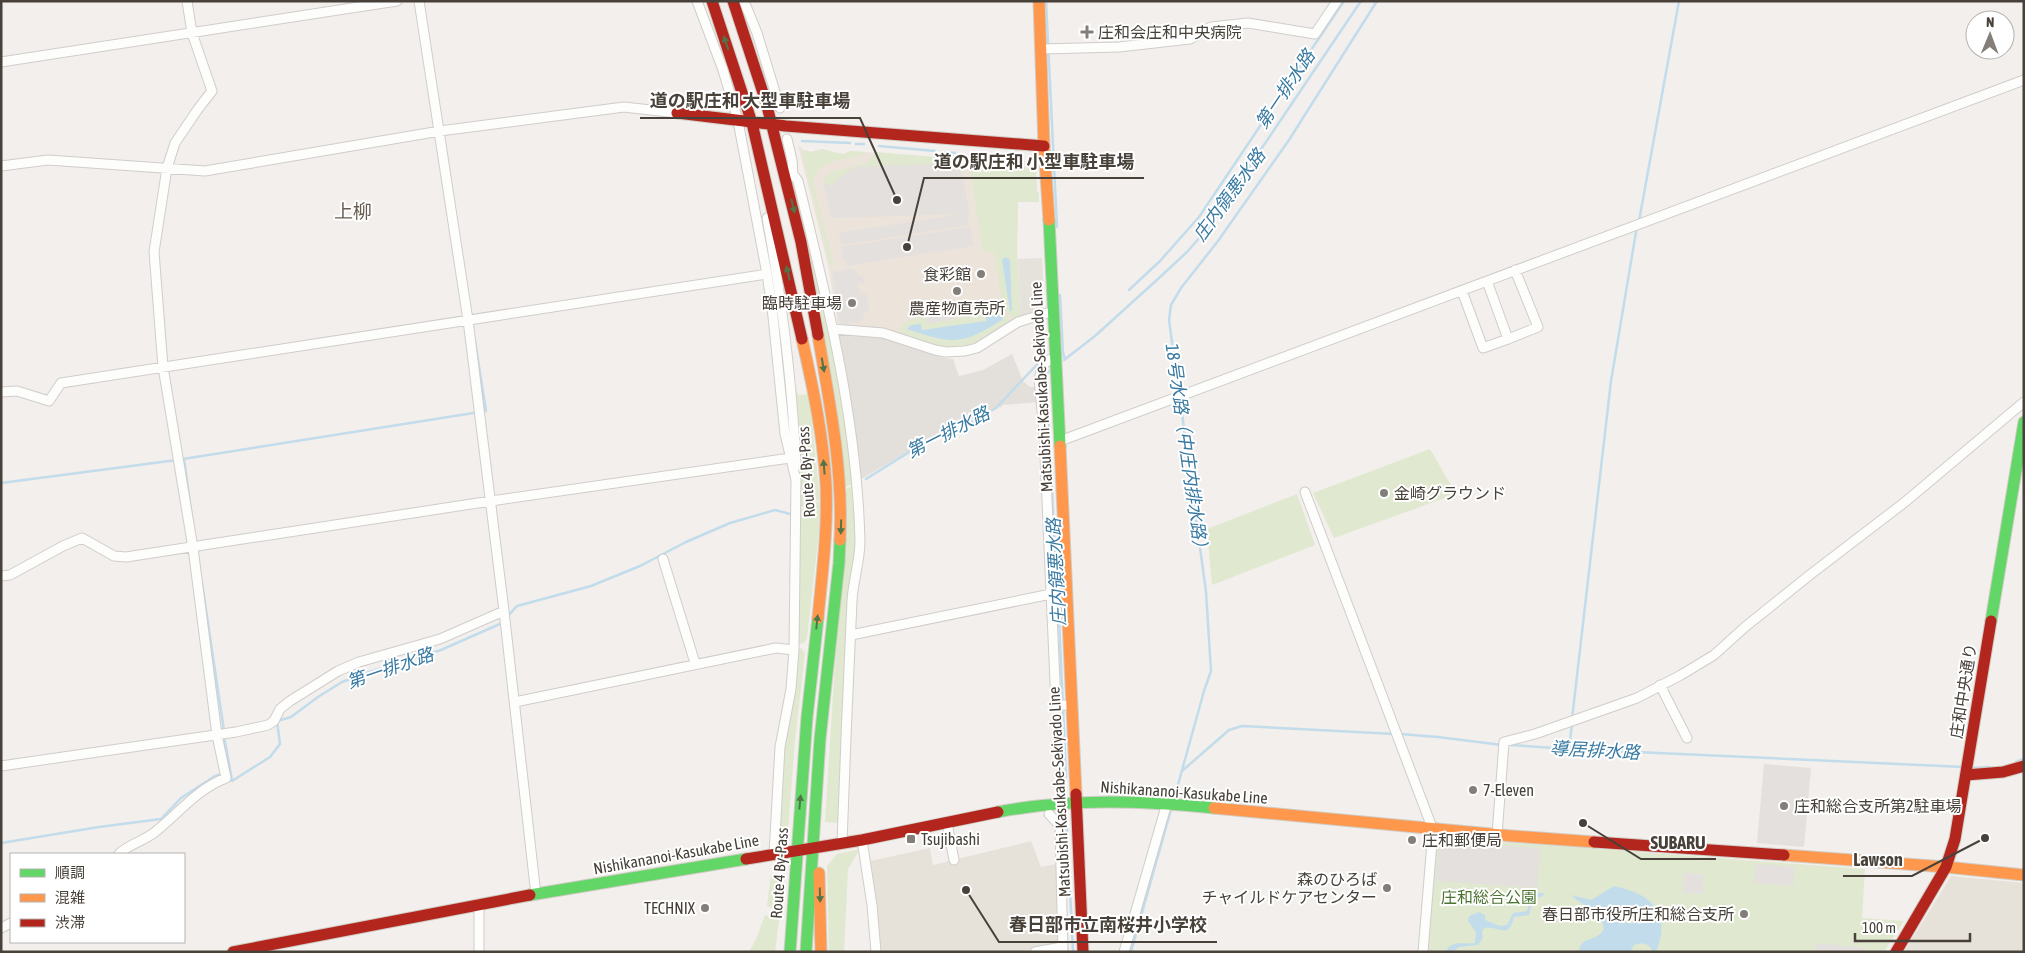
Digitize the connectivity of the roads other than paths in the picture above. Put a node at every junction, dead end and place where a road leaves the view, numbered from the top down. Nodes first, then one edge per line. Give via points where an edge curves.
1 (187, 1) edge
2 (397, 1) edge
3 (420, 1) edge
4 (698, 1) edge
5 (712, 1) edge
6 (1039, 1) edge
7 (1337, 1) edge
8 (739, 4) edge
9 (192, 34) junction
10 (1041, 49) junction
11 (1, 62) edge
12 (723, 70) junction
13 (736, 72) junction
14 (2024, 80) edge
15 (780, 108) dead end
16 (677, 113) joint
17 (738, 121) junction
18 (752, 123) junction
19 (772, 125) junction
20 (440, 131) junction
21 (786, 139) dead end
22 (1044, 146) junction
23 (761, 161) junction
24 (1, 166) edge
25 (167, 168) junction
26 (788, 172) junction
27 (1515, 270) junction
28 (767, 274) junction
29 (1487, 281) junction
30 (1462, 291) junction
31 (1054, 311) junction
32 (468, 320) junction
33 (833, 329) junction
34 (1508, 339) junction
35 (1056, 358) junction
36 (163, 367) junction
37 (1, 392) edge
38 (2024, 402) edge
39 (2024, 422) edge
40 (1060, 441) junction
41 (790, 458) junction
42 (796, 480) junction
43 (1305, 492) dead end
44 (491, 500) junction
45 (193, 548) junction
46 (664, 559) dead end
47 (1, 576) edge
48 (1058, 594) junction
49 (504, 610) junction
50 (851, 635) junction
51 (802, 647) junction
52 (695, 663) junction
53 (1660, 686) junction
54 (515, 702) junction
55 (217, 735) junction
56 (1687, 738) dead end
57 (1, 766) edge
58 (2024, 766) edge
59 (1966, 775) junction
60 (1076, 802) junction
61 (1167, 803) junction
62 (1049, 814) dead end
63 (947, 823) junction
64 (1433, 830) junction
65 (1497, 835) junction
66 (862, 840) junction
67 (842, 843) junction
68 (816, 847) junction
69 (796, 850) junction
70 (121, 853) edge
71 (774, 854) junction
72 (954, 860) dead end
73 (1946, 867) junction
74 (2024, 875) edge
75 (536, 895) junction
76 (480, 904) junction
77 (1062, 949) edge
78 (233, 952) edge
79 (479, 952) edge
80 (782, 952) edge
81 (790, 952) edge
82 (806, 952) edge
83 (821, 952) edge
84 (876, 952) edge
85 (1034, 952) edge
86 (1083, 952) edge
87 (1124, 952) edge
88 (1423, 952) edge
89 (1896, 952) edge

1 - 9 street
2 - 9 street
3 - 20 street
4 - 12 street
13 -> 5 main road, Route 4 By-Pass
6 - 10 main road, Matsubishi-Kasukabe-Sekiyado Line
7 - 10 street via 1315,34 1248,22 1212,28 1190,39 1119,47
8 - 15 street via 757,33
8 - 19 main road, Route 4 By-Pass
9 - 11 street
9 - 25 street via 212,92 178,137
10 - 22 main road, Matsubishi-Kasukabe-Sekiyado Line
12 - 13 street
12 - 17 street
13 - 18 main road, Route 4 By-Pass
14 - 27 street
16 - 17 main road
16 - 20 street via 624,108
17 - 18 main road
17 - 28 street
18 - 19 main road
18 - 23 main road, Route 4 By-Pass
19 - 22 main road
19 - 26 main road, Route 4 By-Pass
20 - 25 street via 205,171
20 - 32 street
21 - 26 street via 792,160
22 - 31 main road, Matsubishi-Kasukabe-Sekiyado Line
23 - 42 street via 764,201 789,361
51 -> 23 main road, Route 4 By-Pass via 826,540 826,486 822,439 805,350
24 - 25 street via 48,160
25 - 36 street via 154,252
26 - 33 street via 798,181
26 -> 68 main road, Route 4 By-Pass via 839,458 840,543 828,653 830,689
27 - 29 street
27 - 34 street via 1538,328
28 - 32 street
28 - 41 street
29 - 30 street
29 - 34 street
30 - 34 street via 1483,348
30 - 40 street
31 - 33 street via 1018,322 977,348 965,351 935,350 859,326
31 - 35 main road, Matsubishi-Kasukabe-Sekiyado Line
32 - 36 street
32 - 44 street
33 - 50 street via 855,465 860,543 852,599
35 - 40 main road, Matsubishi-Kasukabe-Sekiyado Line
35 - 48 street via 1043,365 1039,379
36 - 37 street via 61,383 49,400 16,391
36 - 45 street
38 - 53 street via 1714,655
39 - 59 main road, 庄和中央通り
40 - 48 main road, Matsubishi-Kasukabe-Sekiyado Line
41 - 42 street
41 - 44 street
42 - 51 street
43 - 64 street
44 - 45 street
44 - 49 street
45 - 47 street via 114,556 82,538 10,575
45 - 55 street
46 - 52 street
48 - 50 street
48 - 60 main road, Matsubishi-Kasukabe-Sekiyado Line
49 - 54 street
49 - 55 street via 440,639 338,671 290,701 268,725
50 - 67 street
51 - 52 street via 776,648
69 -> 51 main road, Route 4 By-Pass
51 - 71 street via 780,747
52 - 54 street
53 - 56 street
53 - 65 street via 1637,698 1504,742
54 - 75 street
55 - 57 street
55 - 70 street via 226,778 214,782 185,803 154,833
58 - 59 main road via 2004,772
59 - 73 main road, 庄和中央通り via 1955,839
60 - 61 main road, Nishikananoi-Kasukabe Line
60 - 63 main road, Nishikananoi-Kasukabe Line via 1005,811
60 - 86 main road, Matsubishi-Kasukabe-Sekiyado Line
61 - 64 main road, Nishikananoi-Kasukabe Line
61 - 87 street
62 - 77 street via 1060,826
63 - 66 main road, Nishikananoi-Kasukabe Line
63 - 72 street
64 - 65 main road, Nishikananoi-Kasukabe Line
64 - 88 street
65 - 73 main road, Nishikananoi-Kasukabe Line
66 - 67 main road, Nishikananoi-Kasukabe Line
66 - 84 street
67 - 68 main road, Nishikananoi-Kasukabe Line
68 - 69 main road, Nishikananoi-Kasukabe Line
68 - 82 main road, Route 4 By-Pass
68 -> 83 main road
69 - 71 main road, Nishikananoi-Kasukabe Line
69 - 80 main road via 788,877
69 - 81 main road, Route 4 By-Pass
71 - 75 main road, Nishikananoi-Kasukabe Line
73 - 74 main road, Nishikananoi-Kasukabe Line
73 - 89 main road, 庄和中央通り
75 - 76 main road, Nishikananoi-Kasukabe Line
76 - 78 main road, Nishikananoi-Kasukabe Line
76 - 79 street
77 - 85 street

